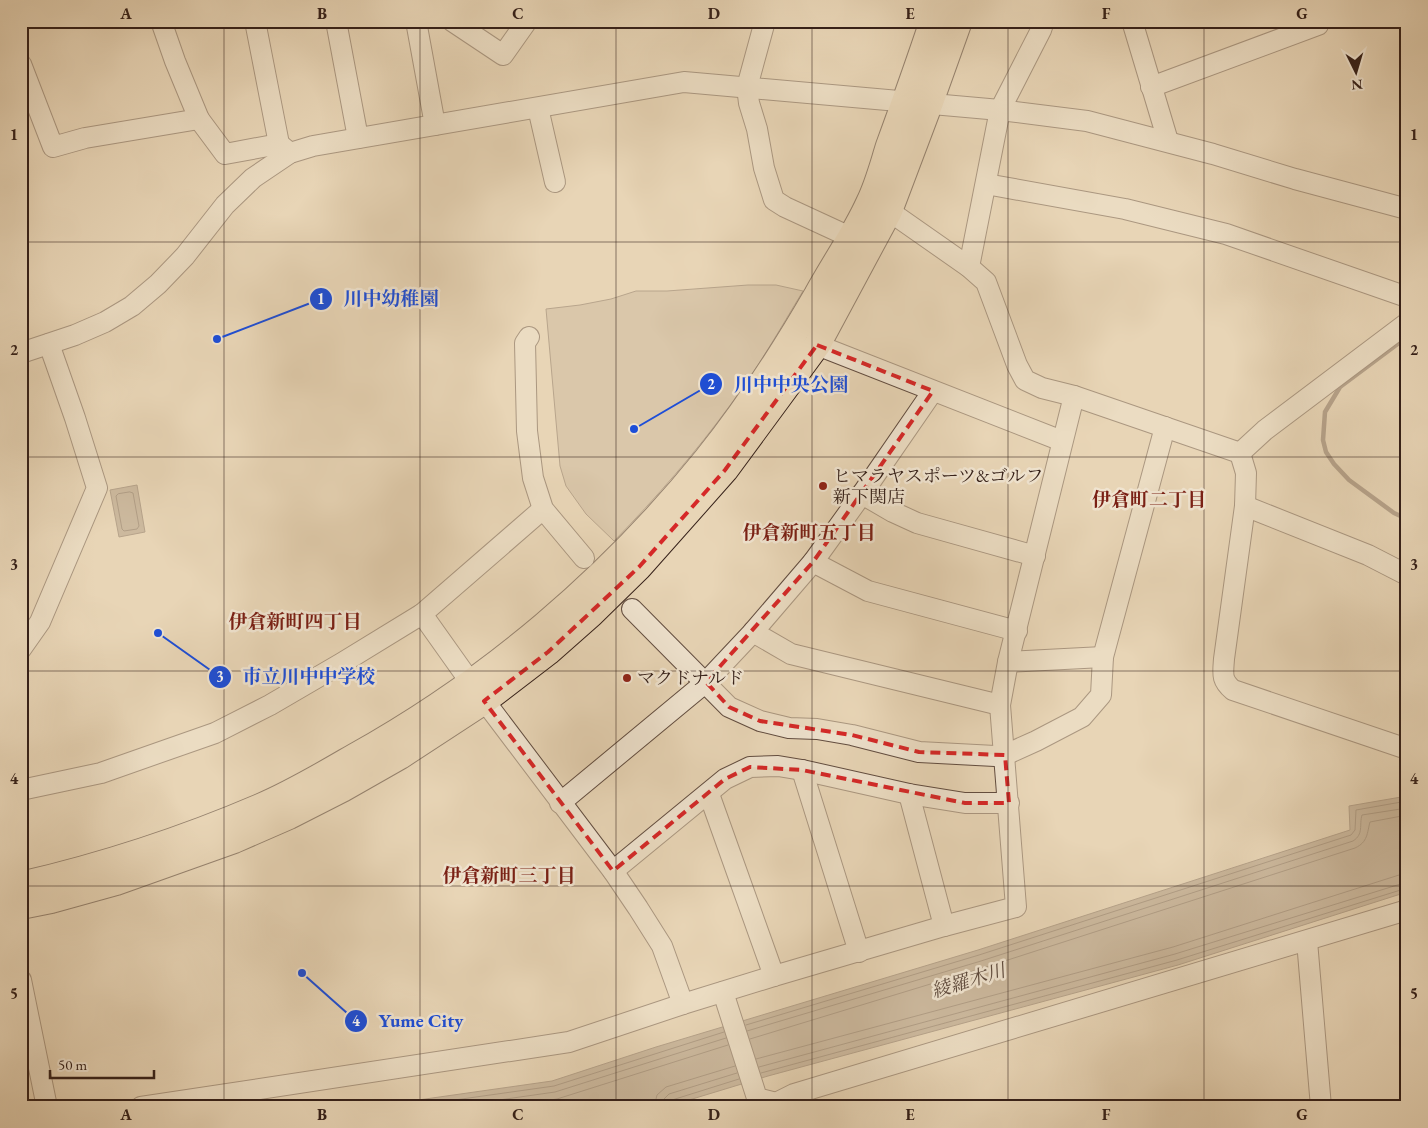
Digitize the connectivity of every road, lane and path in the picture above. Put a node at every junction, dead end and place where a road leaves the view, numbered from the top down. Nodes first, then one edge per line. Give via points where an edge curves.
1 (161, 21) edge
2 (255, 21) edge
3 (336, 21) edge
4 (416, 21) edge
5 (452, 21) edge
6 (527, 21) edge
7 (765, 21) edge
8 (933, 21) edge
9 (959, 21) edge
10 (1044, 21) edge
11 (1132, 21) edge
12 (1319, 21) edge
13 (21, 64) edge
14 (747, 87) junction
15 (1151, 87) junction
16 (917, 103) junction
17 (538, 108) junction
18 (1000, 110) junction
19 (199, 119) junction
20 (435, 125) junction
21 (358, 138) junction
22 (1168, 141) junction
23 (284, 148) junction
24 (555, 182) dead end
25 (986, 184) junction
26 (1407, 209) edge
27 (889, 211) junction
28 (850, 237) junction
29 (969, 267) junction
30 (1407, 297) edge
31 (1407, 324) edge
32 (529, 337) dead end
33 (49, 344) junction
34 (817, 345) junction
35 (21, 353) edge
36 (933, 391) junction
37 (1074, 396) junction
38 (1165, 427) junction
39 (1062, 441) junction
40 (1240, 453) junction
41 (862, 494) junction
42 (1245, 506) junction
43 (543, 510) junction
44 (1035, 556) junction
45 (584, 558) dead end
46 (813, 562) junction
47 (1407, 575) edge
48 (632, 609) dead end
49 (422, 614) junction
50 (1016, 631) junction
51 (753, 632) junction
52 (21, 649) edge
53 (1103, 657) junction
54 (1008, 662) junction
55 (706, 682) junction
56 (478, 692) junction
57 (1000, 706) junction
58 (1407, 749) edge
59 (1005, 754) junction
60 (802, 770) junction
61 (21, 790) edge
62 (708, 794) junction
63 (909, 794) junction
64 (560, 803) junction
65 (1009, 803) junction
66 (613, 872) junction
67 (21, 885) edge
68 (21, 906) edge
69 (1407, 910) edge
70 (944, 926) junction
71 (1308, 940) junction
72 (859, 952) junction
73 (774, 976) junction
74 (21, 980) edge
75 (723, 992) junction
76 (683, 1004) junction
77 (26, 1026) edge
78 (767, 1104) edge
79 (47, 1107) edge
80 (142, 1107) edge
81 (1321, 1107) edge

1 - 19 street
2 - 23 street
3 - 21 street
4 - 20 street
5 - 6 street via 503,55
7 - 14 street
8 - 16 main road
9 - 16 main road
10 - 18 street
11 - 15 street
12 - 15 street via 1318,25
13 - 19 street via 53,147 86,138
14 - 16 street
14 - 17 street via 684,82
14 - 28 street via 748,103 774,200
15 - 22 street
16 - 18 street
16 - 27 main road
16 - 28 main road
17 - 20 street
17 - 24 street
18 - 22 street via 1087,121
18 - 25 street
19 - 23 street via 225,154
20 - 21 street
21 - 23 street
22 - 26 street
23 - 33 street via 225,205 186,256 132,306 105,322
25 - 29 street
25 - 30 street via 1125,209 1226,234
27 - 29 street
27 - 34 main road
28 - 56 main road via 771,371 701,466 611,564
29 - 37 street via 986,282 1016,365 1025,380
31 - 40 street via 1265,430
32 - 43 street via 524,343 527,431 533,478
33 - 35 street
33 - 52 street via 96,488 40,622
34 - 36 street
34 - 56 main road via 726,470 639,567 548,652
36 - 39 street
36 - 41 street
37 - 38 street
37 - 39 street
38 - 40 street
38 - 53 street
39 - 44 street
40 - 42 street via 1246,473
41 - 44 street via 917,524
41 - 46 street
42 - 47 street via 1368,555
42 - 58 street via 1224,659 1226,684 1233,690
43 - 45 street
43 - 49 street
44 - 50 street
46 - 50 street via 868,591
46 - 51 street
48 - 55 street
49 - 56 street
49 - 61 street via 270,705 214,733 101,773
50 - 54 street
51 - 55 street
51 - 57 street via 791,654
53 - 54 street
53 - 59 street via 1101,694 1082,717
54 - 57 street
55 - 59 street via 730,707 760,721 789,728 852,735 919,752
55 - 64 street
56 - 64 street
56 - 67 main road via 433,710 378,744 262,806 138,853
56 - 68 main road via 400,756 289,816 241,837 116,882
57 - 59 street
59 - 65 street
60 - 62 street via 778,766 750,767 725,780
60 - 63 street
60 - 72 street
62 - 66 street
62 - 73 street
63 - 65 street via 965,803
63 - 70 street
64 - 66 street
65 - 70 street via 1016,907
66 - 76 street via 662,946
69 - 71 street
70 - 72 street
71 - 78 street
71 - 81 street
72 - 73 street
73 - 75 street
74 - 77 street
75 - 76 street
75 - 78 street
76 - 80 street via 569,1042
77 - 79 street

